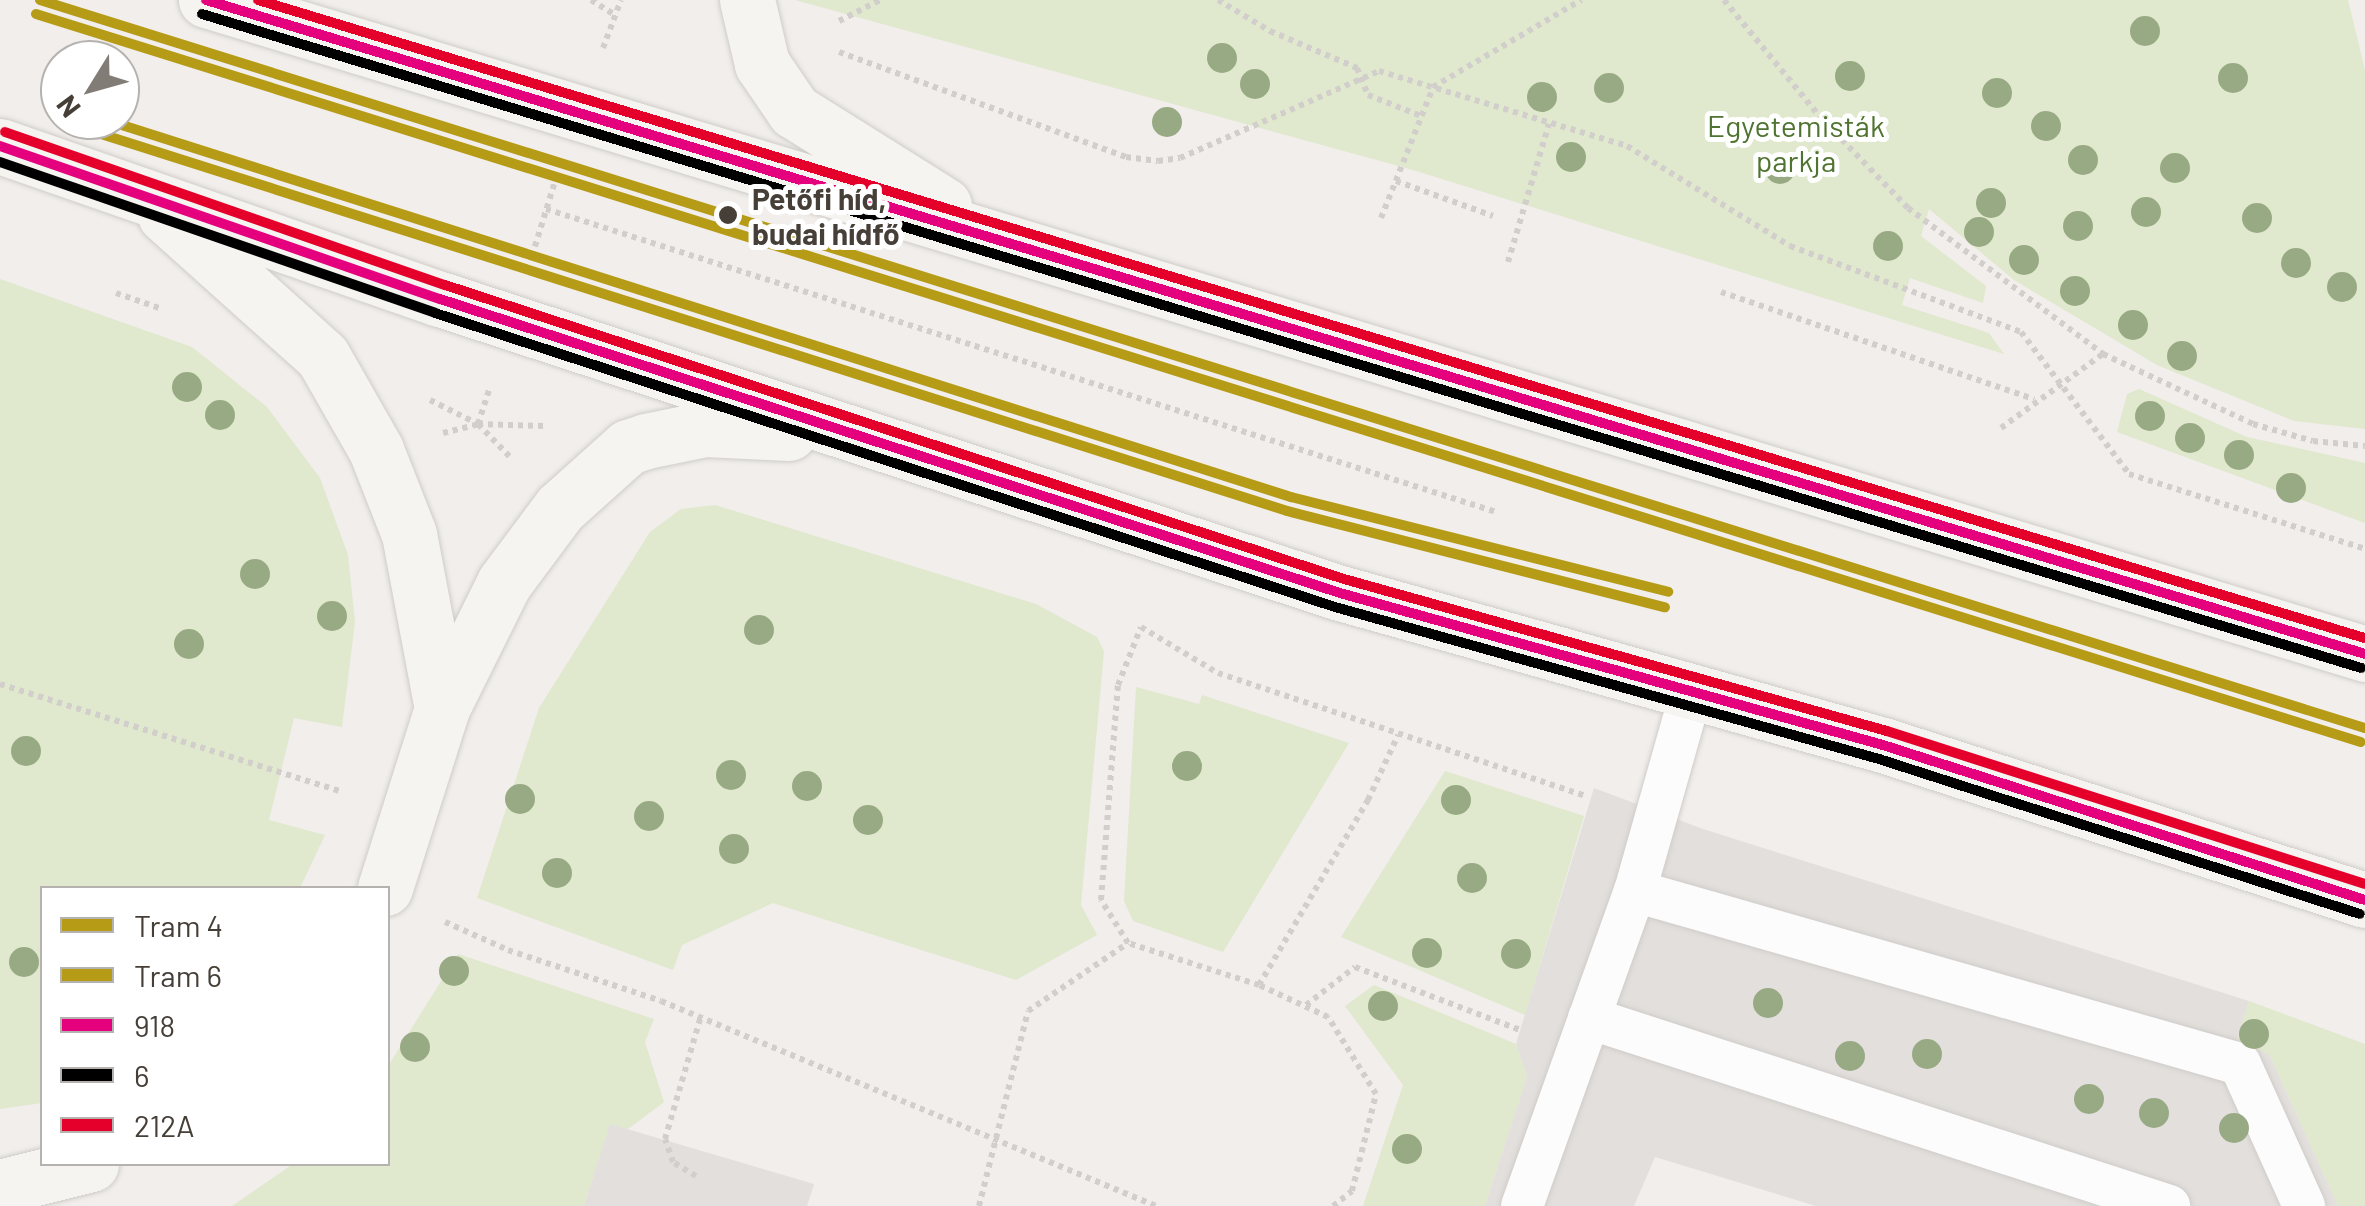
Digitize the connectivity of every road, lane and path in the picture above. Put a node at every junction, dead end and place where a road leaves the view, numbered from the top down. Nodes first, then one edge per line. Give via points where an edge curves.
1 (206, 0) edge
2 (591, 0) edge
3 (621, 0) edge
4 (747, 0) edge
5 (880, 0) edge
6 (1218, 0) edge
7 (1581, 0) edge
8 (1724, 0) edge
9 (616, 16) junction
10 (839, 21) dead end
11 (827, 48) dead end
12 (1361, 78) junction
13 (1433, 88) junction
14 (576, 116) junction
15 (1421, 116) junction
16 (1550, 124) junction
17 (0, 146) edge
18 (1396, 181) junction
19 (144, 197) junction
20 (546, 208) junction
21 (1493, 216) dead end
22 (1381, 218) dead end
23 (1002, 241) junction
24 (1508, 262) dead end
25 (1721, 292) dead end
26 (511, 322) junction
27 (2103, 354) junction
28 (2063, 382) junction
29 (415, 394) dead end
30 (2034, 399) junction
31 (478, 424) junction
32 (554, 426) dead end
33 (2001, 428) dead end
34 (858, 436) junction
35 (2365, 446) edge
36 (1496, 512) dead end
37 (2365, 549) edge
38 (2365, 654) edge
39 (0, 684) edge
40 (1692, 688) junction
41 (442, 708) junction
42 (1398, 735) junction
43 (347, 794) dead end
44 (1586, 796) dead end
45 (386, 886) edge
46 (1635, 890) junction
47 (2365, 900) edge
48 (444, 921) dead end
49 (1128, 944) junction
50 (1259, 985) junction
51 (1306, 1005) junction
52 (700, 1018) junction
53 (1583, 1035) junction
54 (995, 1144) junction
55 (83, 1166) edge
56 (696, 1176) dead end
57 (0, 1188) edge
58 (979, 1206) edge
59 (1156, 1206) edge
60 (1333, 1206) edge
61 (1522, 1206) edge
62 (2168, 1206) edge
63 (2304, 1206) edge

1 - 14 main road
2 - 9 path
3 - 9 path
4 - 23 main road via 762,64 794,111
5 - 10 path
6 - 12 path via 1357,68
7 - 13 path
8 - 27 path via 1831,130 1908,208
9 - 14 path
11 - 12 path via 1126,157 1158,161 1180,158
12 - 13 path via 1379,71
12 - 15 path via 1368,95
13 - 15 path
13 - 16 path
14 - 20 path
14 - 23 main road
15 - 18 path
16 - 24 path
16 - 28 path via 1627,146 1752,226 1836,267 2006,323 2034,344
17 - 19 main road
18 - 21 path
18 - 22 path
19 - 26 main road
19 - 41 main road via 323,357 376,450 409,534
20 - 26 path
20 - 36 path
23 - 38 main road
25 - 30 path
26 - 31 path
26 - 34 main road
27 - 28 path
27 - 35 path via 2253,424 2312,441
28 - 30 path
28 - 37 path via 2129,474
29 - 31 path
30 - 33 path
31 - 32 path
34 - 40 main road via 1340,593
34 - 41 main road via 705,430 628,447 560,508 504,583
39 - 43 path
40 - 46 lane
40 - 47 main road
41 - 45 main road
42 - 44 path
42 - 49 path via 1218,673 1141,627 1118,685 1101,900
42 - 50 path via 1343,846
46 - 53 lane
46 - 63 lane via 2240,1064
48 - 52 path
49 - 50 path
49 - 54 path via 1028,1011
50 - 51 path
51 - 53 path via 1355,967
51 - 60 path via 1328,1017 1376,1094 1352,1192
52 - 54 path
52 - 56 path via 665,1139 673,1162
53 - 61 lane
53 - 62 lane
54 - 58 path
54 - 59 path
55 - 57 main road

